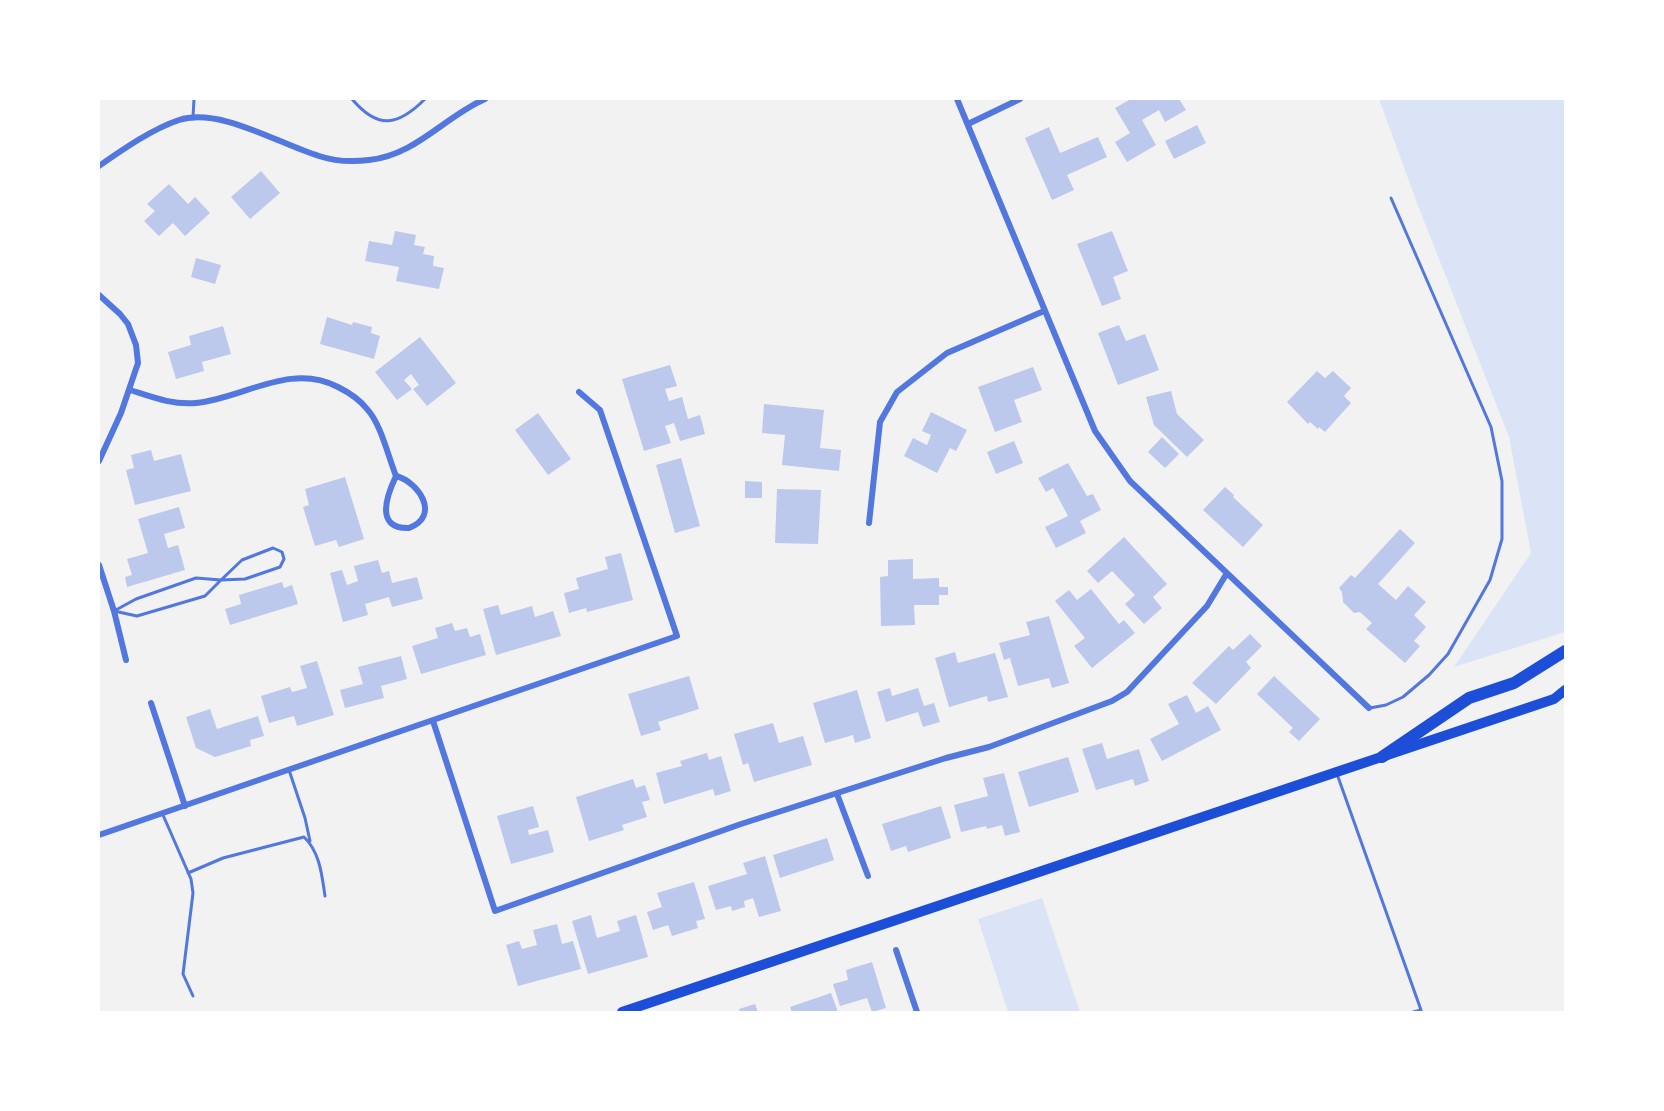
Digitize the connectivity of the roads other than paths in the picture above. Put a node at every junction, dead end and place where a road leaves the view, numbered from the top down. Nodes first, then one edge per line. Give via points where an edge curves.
1 (194, 99) edge
2 (352, 99) edge
3 (425, 99) edge
4 (485, 99) edge
5 (957, 99) edge
6 (1020, 99) edge
7 (478, 101) edge
8 (193, 118) junction
9 (968, 124) junction
10 (99, 166) edge
11 (1390, 198) dead end
12 (99, 295) edge
13 (1044, 311) junction
14 (130, 390) junction
15 (579, 392) dead end
16 (99, 461) edge
17 (396, 476) junction
18 (869, 523) dead end
19 (99, 565) edge
20 (1227, 573) junction
21 (221, 580) junction
22 (114, 611) junction
23 (1565, 651) edge
24 (126, 660) dead end
25 (1565, 690) edge
26 (1559, 700) edge
27 (151, 703) dead end
28 (1368, 708) joint
29 (433, 721) junction
30 (1382, 757) junction
31 (289, 768) junction
32 (1336, 772) junction
33 (837, 794) junction
34 (185, 806) junction
35 (162, 813) junction
36 (99, 835) edge
37 (310, 843) junction
38 (188, 873) junction
39 (867, 876) dead end
40 (325, 896) dead end
41 (896, 950) dead end
42 (194, 996) dead end
43 (622, 1012) edge
44 (917, 1012) edge
45 (1413, 1012) edge

1 - 8 lane
2 - 3 lane via 365,113 387,121 412,112
4 - 7 street
5 - 9 street
6 - 9 street
7 - 8 street via 406,149 362,161 321,157 235,125
8 - 10 street via 169,124
9 - 13 street
11 - 28 lane via 1491,427 1502,481 1502,539 1490,580 1448,654 1403,697
12 - 14 street via 120,314 133,336 138,363
13 - 18 street via 947,353 897,392 880,422
13 - 20 street via 1095,432 1130,481
14 - 16 street
14 - 17 street via 184,404 209,401 290,378 333,384 367,408
15 - 29 street via 600,411 677,636
17 - 17 street via 387,496 386,511 395,525 409,528 421,521 425,505 417,490 405,478
19 - 22 street
20 - 28 street
20 - 33 street via 1207,606 1127,692 989,747
21 - 21 lane via 242,560 273,548 282,552 280,567 245,579
21 - 22 lane via 196,578 136,598
21 - 22 lane via 205,596 182,603 137,615
22 - 24 street
23 - 30 highway via 1514,683 1469,698
25 - 26 main road
26 - 30 main road
27 - 34 street
29 - 31 street
29 - 33 street via 495,911
30 - 32 main road
31 - 34 street
31 - 37 lane
32 - 43 main road
32 - 45 lane via 1421,1010
33 - 39 street
34 - 35 street
35 - 36 street
35 - 38 lane
37 - 38 lane via 304,837 287,841 223,858
37 - 40 lane via 321,870
38 - 42 lane via 194,893 183,974
41 - 44 street

